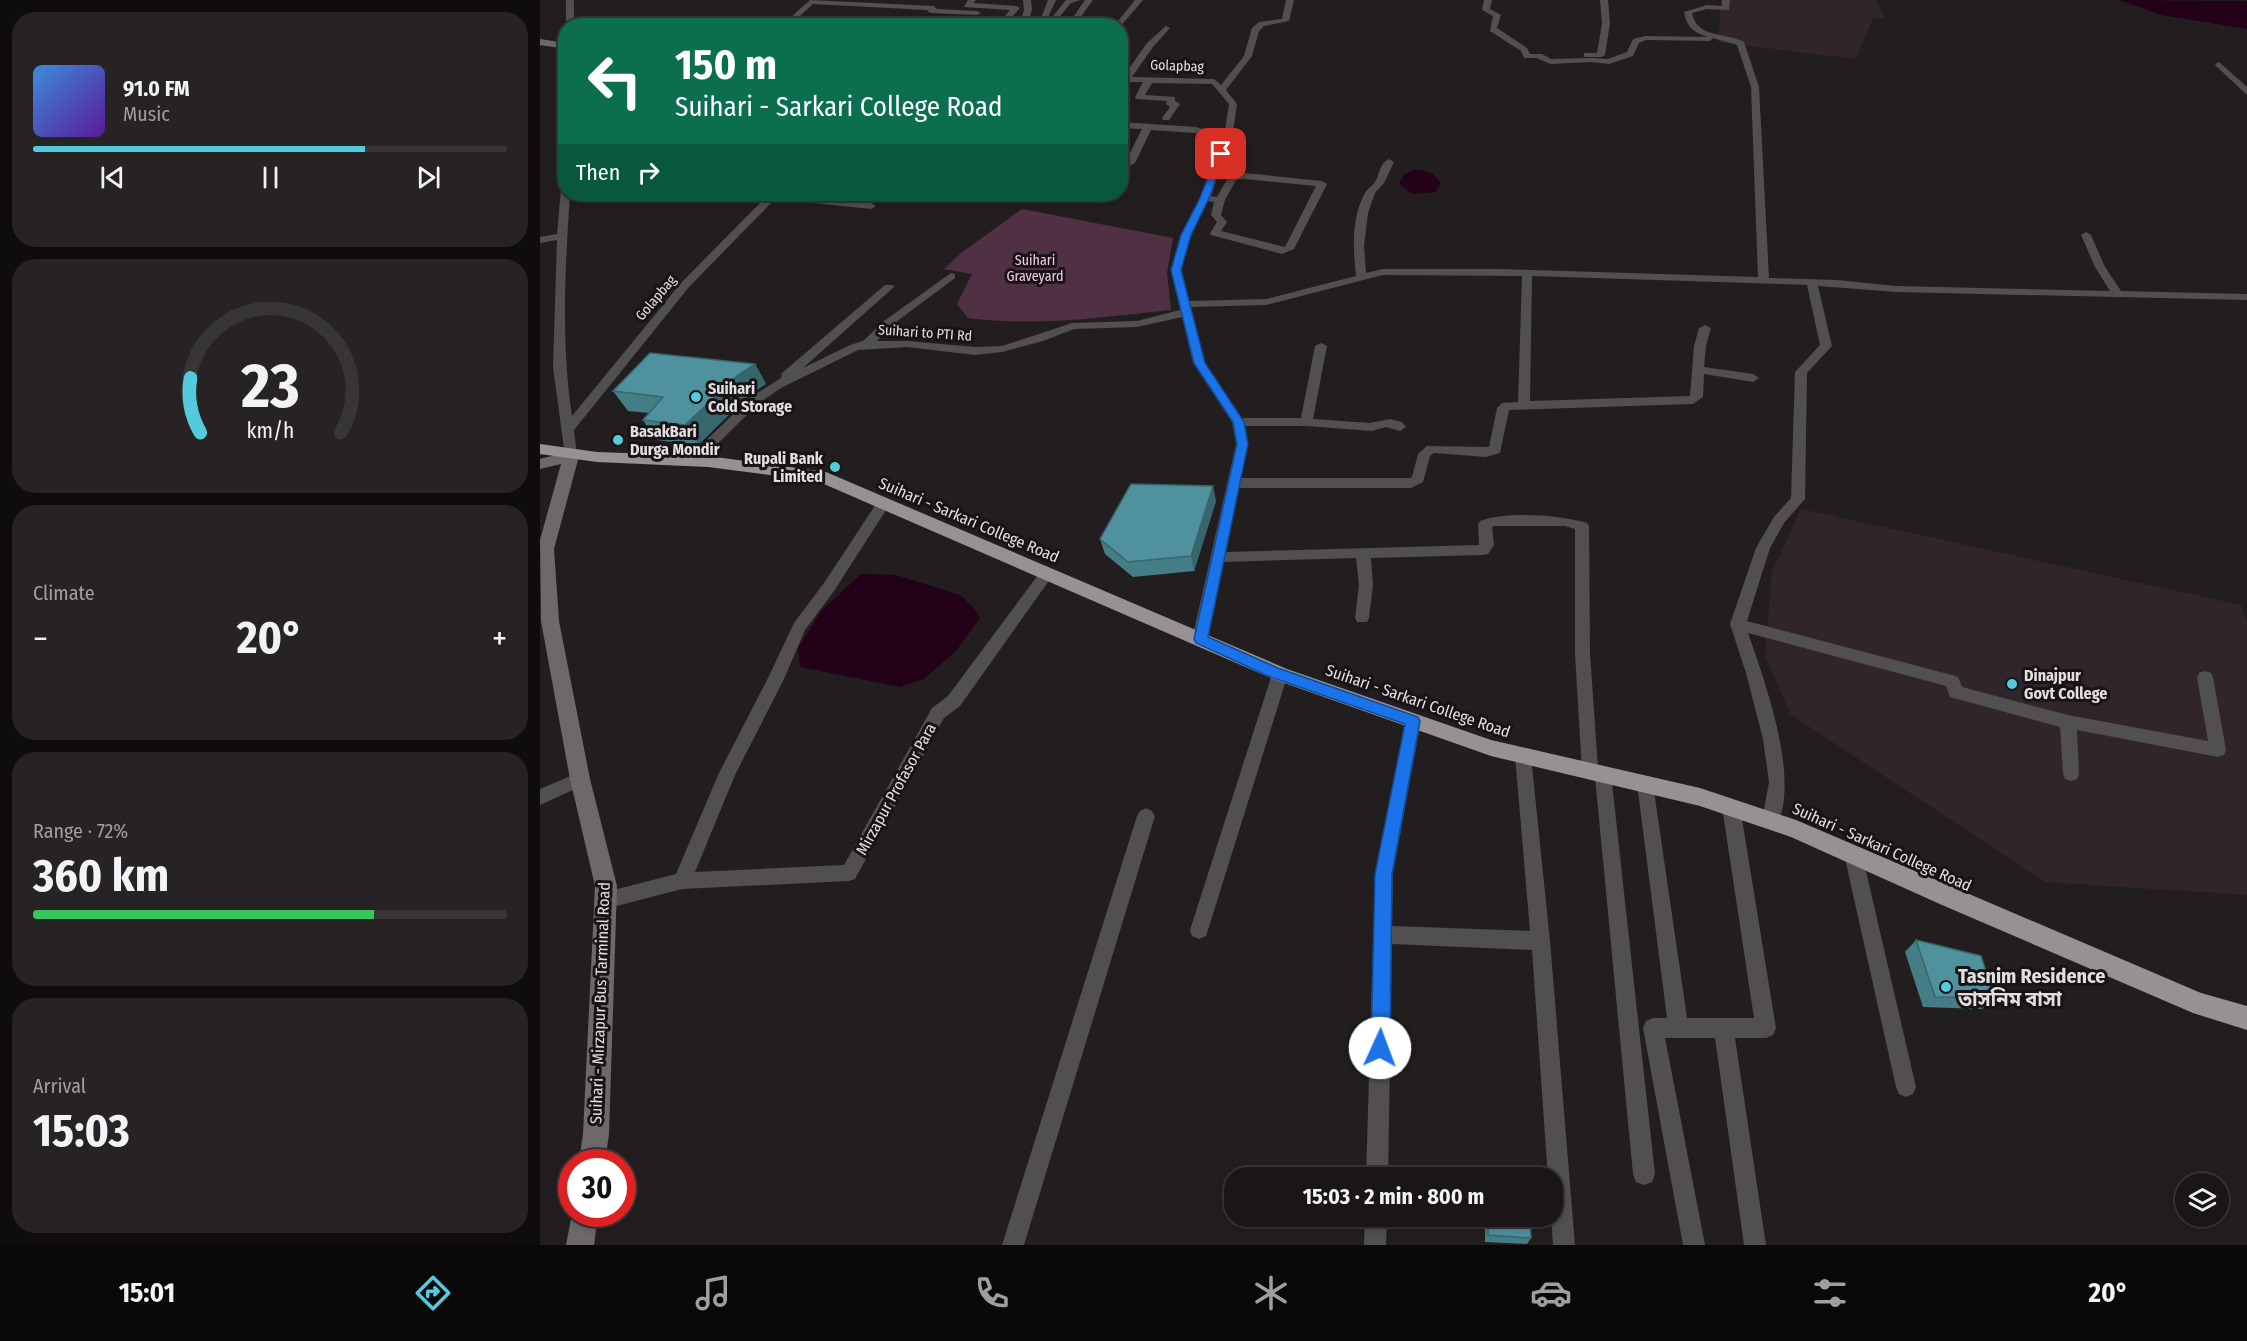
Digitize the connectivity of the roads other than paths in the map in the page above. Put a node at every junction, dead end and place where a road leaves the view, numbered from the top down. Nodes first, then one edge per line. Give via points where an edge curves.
1 (570, 0) edge
2 (972, 0) edge
3 (992, 0) edge
4 (1027, 0) edge
5 (1052, 0) edge
6 (1076, 0) edge
7 (1089, 0) edge
8 (1139, 0) edge
9 (1290, 0) edge
10 (1488, 0) edge
11 (1604, 0) edge
12 (1726, 0) edge
13 (813, 1) edge
14 (895, 3) edge
15 (985, 6) junction
16 (882, 14) junction
17 (570, 18) edge
18 (793, 18) edge
19 (878, 18) edge
20 (972, 18) junction
21 (1007, 18) edge
22 (1026, 18) edge
23 (1044, 18) edge
24 (1055, 18) edge
25 (1076, 18) edge
26 (1124, 18) edge
27 (1166, 28) dead end
28 (1731, 40) junction
29 (540, 42) edge
30 (558, 45) edge
31 (1566, 61) junction
32 (2219, 64) dead end
33 (1128, 73) edge
34 (1128, 79) edge
35 (1149, 80) junction
36 (1221, 90) junction
37 (2247, 92) edge
38 (1166, 118) dead end
39 (1128, 126) edge
40 (1148, 127) junction
41 (1229, 132) junction
42 (1389, 162) dead end
43 (1130, 163) dead end
44 (1205, 198) junction
45 (1220, 200) junction
46 (565, 201) edge
47 (767, 201) edge
48 (826, 201) edge
49 (871, 206) dead end
50 (2086, 235) dead end
51 (562, 236) junction
52 (542, 239) edge
53 (1527, 273) junction
54 (951, 276) dead end
55 (1361, 277) junction
56 (1764, 280) junction
57 (1812, 282) junction
58 (889, 287) dead end
59 (2118, 295) junction
60 (2247, 297) edge
61 (1186, 308) junction
62 (1704, 328) dead end
63 (867, 344) junction
64 (1322, 346) dead end
65 (1698, 370) junction
66 (1753, 378) dead end
67 (777, 385) junction
68 (1524, 405) junction
69 (1238, 422) junction
70 (1306, 422) junction
71 (1400, 427) dead end
72 (567, 430) junction
73 (540, 449) edge
74 (571, 456) junction
75 (693, 460) junction
76 (540, 464) edge
77 (1235, 483) junction
78 (883, 504) junction
79 (1363, 553) junction
80 (1218, 557) junction
81 (1046, 575) junction
82 (1362, 618) dead end
83 (1738, 624) junction
84 (1200, 639) junction
85 (1280, 674) junction
86 (2205, 677) dead end
87 (1413, 721) junction
88 (2068, 722) junction
89 (1523, 756) junction
90 (1597, 773) junction
91 (2071, 774) dead end
92 (580, 779) junction
93 (1645, 784) junction
94 (540, 796) edge
95 (1731, 807) junction
96 (1146, 816) dead end
97 (1772, 820) junction
98 (1853, 854) junction
99 (682, 881) junction
100 (605, 900) junction
101 (1199, 930) dead end
102 (1383, 935) junction
103 (1541, 941) junction
104 (2247, 1018) edge
105 (1678, 1028) junction
106 (1723, 1028) junction
107 (1906, 1086) dead end
108 (594, 1149) edge
109 (1377, 1167) edge
110 (1644, 1174) dead end
111 (583, 1227) edge
112 (1376, 1227) edge
113 (580, 1245) edge
114 (1013, 1245) edge
115 (1375, 1245) edge
116 (1564, 1245) edge
117 (1694, 1245) edge
118 (1755, 1245) edge

1 - 17 street
2 - 15 street via 967,5
3 - 15 street
4 - 22 street
5 - 23 street
6 - 24 street via 1069,1
7 - 25 street
8 - 26 street
9 - 36 street via 1285,21 1262,24 1255,30 1254,47 1242,68
10 - 31 street via 1486,10 1497,15 1493,29 1527,56 1539,56 1550,62
11 - 31 street via 1606,24 1601,55 1565,54
12 - 28 street via 1726,8 1707,7 1689,12 1689,20 1700,32
13 - 14 street
13 - 18 street
14 - 16 street
14 - 20 street
15 - 20 street
15 - 21 street via 1016,8
16 - 19 street
16 - 20 street
27 - 33 street
28 - 31 street via 1645,38 1636,41 1630,54 1622,59
28 - 56 street via 1741,44 1755,87
29 - 30 street
32 - 37 street
34 - 35 street, Golapbag
35 - 36 street, Golapbag via 1214,82
35 - 38 street via 1138,97 1172,99 1170,104 1176,104
36 - 41 street, Golapbag via 1233,104
39 - 40 street
40 - 41 street via 1210,134
40 - 43 street
41 - 44 street, Golapbag
42 - 55 street via 1367,199 1358,249
44 - 45 street
44 - 61 street, Golapbag via 1186,235 1176,270
45 - 45 street via 1232,178 1244,176 1322,184 1289,249 1282,251 1215,233 1222,222 1216,215
46 - 51 street
47 - 72 street, Golapbag via 686,285
48 - 49 street
50 - 59 street
51 - 52 street
51 - 72 street via 559,367
53 - 55 street, Suihari to PTI Rd via 1383,272
53 - 56 street, Suihari to PTI Rd
53 - 68 street
54 - 63 street
55 - 61 street, Suihari to PTI Rd via 1266,302
56 - 57 street, Suihari to PTI Rd
57 - 59 street, Suihari to PTI Rd via 1896,290
57 - 83 street via 1826,346 1801,372 1798,499 1779,520 1763,548
58 - 67 street
59 - 60 street, Suihari to PTI Rd
61 - 63 street, Suihari to PTI Rd via 1137,324 1072,326 993,350
61 - 69 street, Golapbag via 1199,363
62 - 65 street
63 - 67 street, Suihari to PTI Rd
64 - 70 street
65 - 66 street
65 - 68 street via 1697,397 1693,400
67 - 75 street, Suihari to PTI Rd via 755,400
68 - 77 street via 1503,408 1495,450 1486,453 1432,449 1424,454 1418,479 1411,483
69 - 70 street
69 - 77 street, Golapbag via 1242,444
70 - 71 street
72 - 74 street
73 - 74 highway, Suihari - Sarkari College Road
74 - 75 highway, Suihari - Sarkari College Road
74 - 76 street
74 - 92 street, Suihari - Mirzapur Bus Tarminal Road via 546,549 550,621
75 - 78 highway, Suihari - Sarkari College Road via 820,476
77 - 80 street, Golapbag
78 - 81 highway, Suihari - Sarkari College Road
78 - 99 street via 799,627 727,773
79 - 80 street
79 - 82 street
79 - 90 street via 1483,550 1487,545 1485,524 1493,521 1565,521 1581,526 1582,666
80 - 84 street, Golapbag
81 - 84 highway, Suihari - Sarkari College Road
81 - 99 street, Mirzapur Profasor Para via 954,701 938,713 849,873
83 - 88 street via 1952,681 1956,692
83 - 97 street via 1771,739 1777,782
84 - 85 highway, Suihari - Sarkari College Road
85 - 87 highway, Suihari - Sarkari College Road
85 - 101 street
86 - 88 street via 2218,750
87 - 89 highway, Suihari - Sarkari College Road
87 - 102 street via 1384,874
88 - 91 street
89 - 90 highway, Suihari - Sarkari College Road
89 - 103 street
90 - 93 highway, Suihari - Sarkari College Road
90 - 110 street
92 - 94 street
92 - 100 street, Suihari - Mirzapur Bus Tarminal Road via 606,886
93 - 95 highway, Suihari - Sarkari College Road
93 - 105 street
95 - 97 highway, Suihari - Sarkari College Road
95 - 106 street via 1766,1028
96 - 114 street
97 - 98 highway, Suihari - Sarkari College Road
98 - 104 highway, Suihari - Sarkari College Road via 2201,1005
98 - 107 street
99 - 100 street, Mirzapur Profasor Para
100 - 108 street, Suihari - Mirzapur Bus Tarminal Road
102 - 103 street
102 - 109 street
103 - 116 street
105 - 106 street
105 - 117 street via 1653,1028
106 - 118 street
111 - 113 street
112 - 115 street

